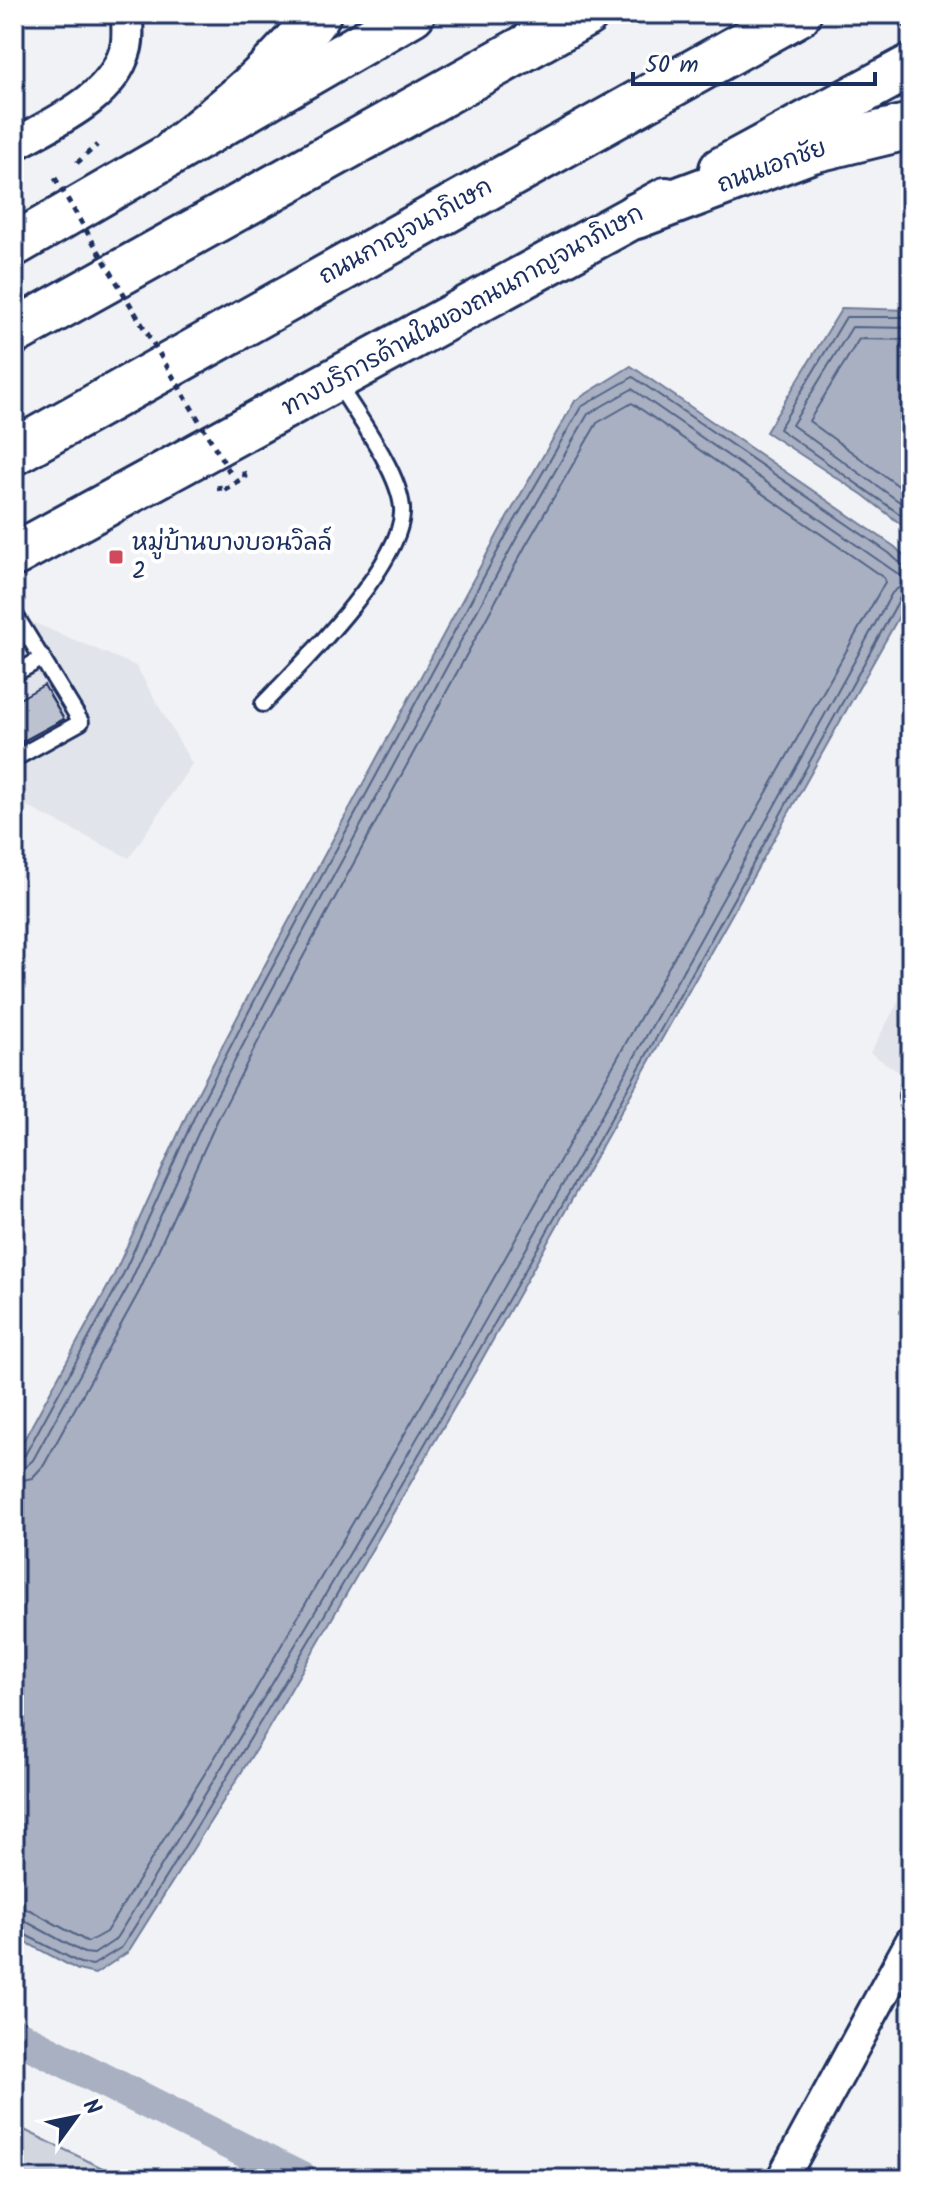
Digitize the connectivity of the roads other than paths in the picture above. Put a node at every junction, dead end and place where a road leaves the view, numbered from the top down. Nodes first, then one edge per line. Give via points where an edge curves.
1 (127, 14) edge
2 (318, 14) edge
3 (413, 14) edge
4 (586, 14) edge
5 (798, 14) edge
6 (911, 66) edge
7 (911, 126) edge
8 (14, 145) edge
9 (176, 150) junction
10 (636, 216) junction
11 (14, 245) edge
12 (14, 332) edge
13 (335, 380) junction
14 (14, 452) edge
15 (14, 555) edge
16 (14, 613) edge
17 (43, 658) junction
18 (14, 674) edge
19 (263, 704) dead end
20 (14, 759) edge
21 (911, 1079) edge
22 (911, 1110) edge
23 (911, 1942) edge
24 (782, 2179) edge

1 - 8 street via 126,47 107,84 80,107
2 - 9 main road via 275,66
3 - 9 main road
4 - 12 main road
5 - 14 main road, ถนนกาญจนาภิเษก
6 - 10 main road, ทางบริการด้านในของถนนกาญจนาภิเษก
7 - 10 main road, ถนนเอกชัย via 812,150
9 - 11 main road
10 - 13 main road, ทางบริการด้านในของถนนกาญจนาภิเษก
13 - 15 main road, ทางบริการด้านในของถนนกาญจนาภิเษก
13 - 19 lane via 392,476 402,509 394,543 377,573
16 - 17 lane
17 - 18 lane
17 - 20 lane via 81,722
21 - 22 lane
23 - 24 street

